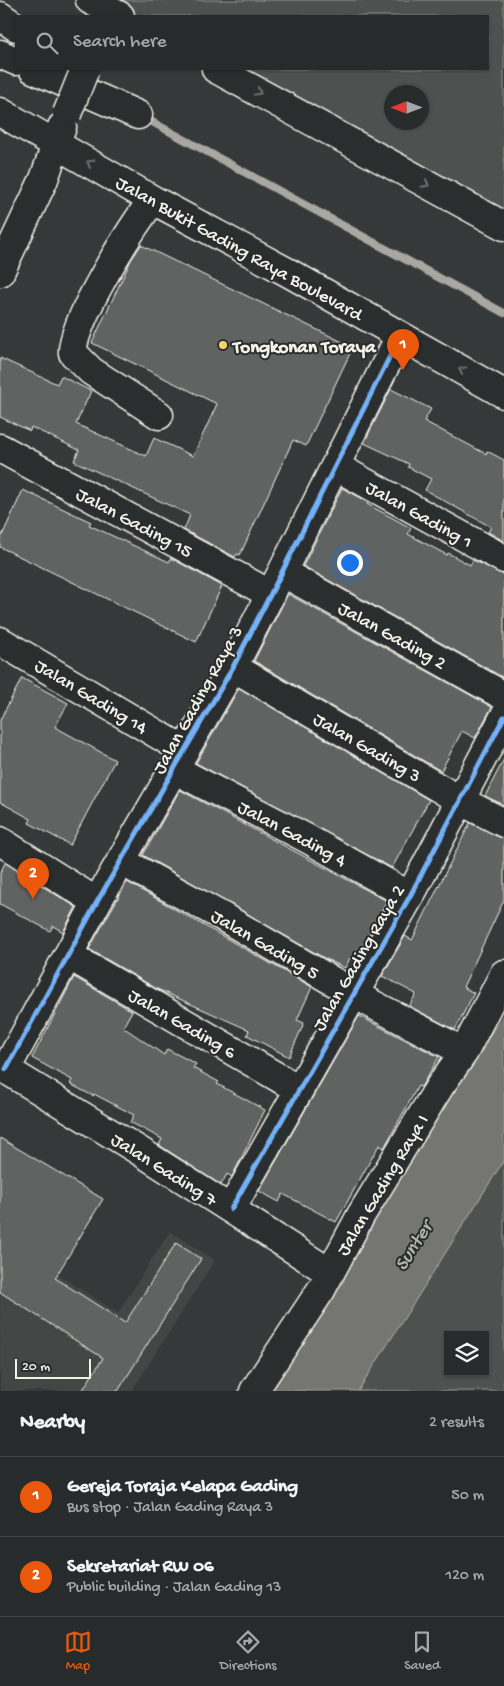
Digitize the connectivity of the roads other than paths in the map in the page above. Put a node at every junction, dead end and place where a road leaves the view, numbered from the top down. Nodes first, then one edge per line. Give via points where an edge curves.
1 (0, 16) edge
2 (15, 26) edge
3 (0, 54) edge
4 (15, 61) edge
5 (35, 70) edge
6 (75, 70) edge
7 (86, 70) edge
8 (218, 70) edge
9 (0, 112) edge
10 (56, 143) junction
11 (153, 200) junction
12 (504, 226) edge
13 (0, 272) edge
14 (400, 336) junction
15 (504, 394) edge
16 (159, 415) dead end
17 (0, 448) edge
18 (335, 466) junction
19 (504, 559) edge
20 (276, 583) junction
21 (0, 641) edge
22 (233, 667) junction
23 (504, 696) edge
24 (504, 717) edge
25 (179, 760) junction
26 (461, 801) junction
27 (504, 822) edge
28 (0, 841) edge
29 (121, 861) junction
30 (410, 896) junction
31 (97, 902) junction
32 (68, 954) junction
33 (504, 974) edge
34 (355, 994) junction
35 (464, 1052) junction
36 (3, 1068) edge
37 (298, 1089) junction
38 (231, 1210) junction
39 (329, 1272) junction
40 (254, 1391) edge

1 - 2 street
3 - 4 street
5 - 6 street via 138,115
7 - 10 street, bridge
8 -> 12 street
9 - 10 street, Jalan Bukit Gading Raya Boulevard
11 -> 10 street, Jalan Bukit Gading Raya Boulevard
10 - 13 street via 44,179
11 - 14 street, Jalan Bukit Gading Raya Boulevard
11 - 16 street via 138,218 78,323 72,346 73,354 92,371
15 -> 14 street, Jalan Bukit Gading Raya Boulevard
14 - 18 street, Jalan Gading Raya 3
17 - 20 street, Jalan Gading 15
18 - 19 street, Jalan Gading 1
18 - 20 street, Jalan Gading Raya 3
20 - 22 street, Jalan Gading Raya 3
20 - 23 street, Jalan Gading 2
21 - 25 street, Jalan Gading 14
22 - 25 street, Jalan Gading Raya 3
22 - 26 street, Jalan Gading 3
24 - 26 street, Jalan Gading Raya 2
25 - 29 street, Jalan Gading Raya 3
25 - 30 street, Jalan Gading 4 via 306,838
26 - 27 street, Jalan Gading 3
26 - 30 street, Jalan Gading Raya 2
28 - 31 street
29 - 31 street, Jalan Gading Raya 3
29 - 34 street, Jalan Gading 5
30 - 34 street, Jalan Gading Raya 2
31 - 32 street, Jalan Gading Raya 3
32 - 36 street, Jalan Gading Raya 3
32 - 37 street, Jalan Gading 6
33 - 35 street, Jalan Gading Raya I
34 - 35 street, Jalan Gading 5
34 - 37 street, Jalan Gading Raya 2
35 - 39 street, Jalan Gading Raya I via 440,1086
36 - 38 street, Jalan Gading 7
37 - 38 street, Jalan Gading Raya 2
38 - 39 street, Jalan Gading 7
39 - 40 street, Jalan Gading Raya I via 321,1290

